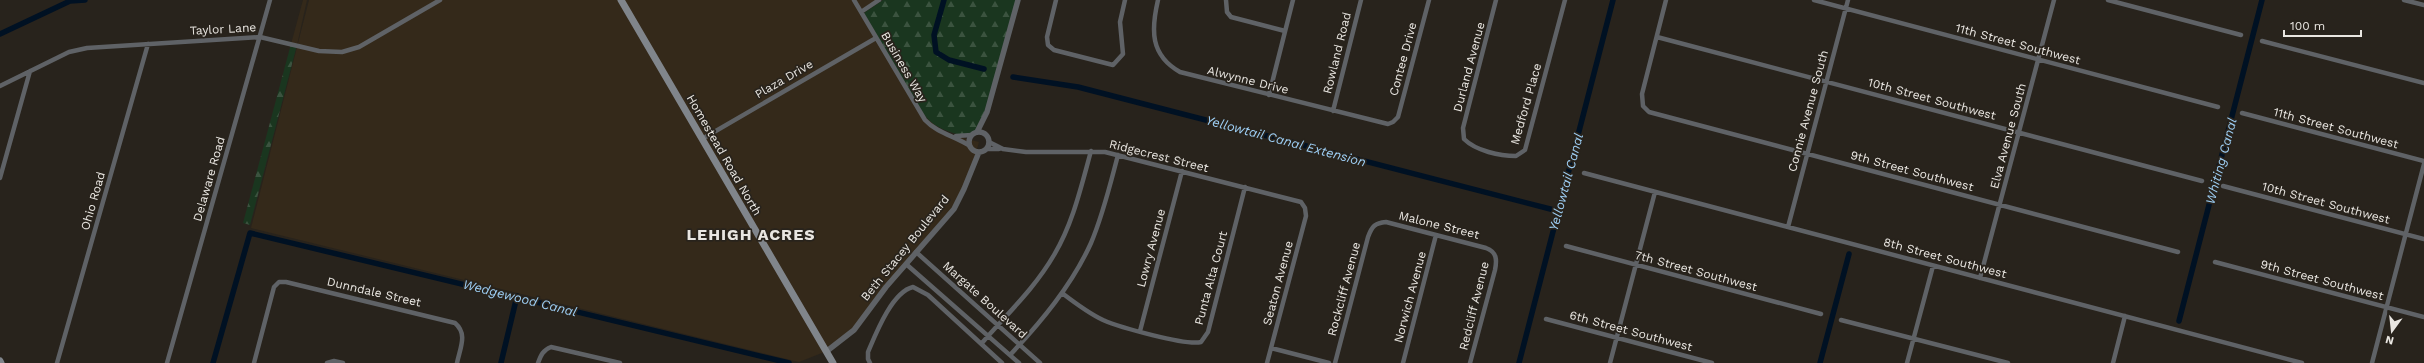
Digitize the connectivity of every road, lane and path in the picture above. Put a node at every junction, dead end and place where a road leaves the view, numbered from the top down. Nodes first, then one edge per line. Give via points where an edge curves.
1 (270, 0) edge
2 (440, 0) edge
3 (621, 0) edge
4 (854, 0) edge
5 (879, 0) edge
6 (1018, 0) edge
7 (1056, 0) edge
8 (1125, 0) edge
9 (1158, 0) edge
10 (1226, 0) edge
11 (1293, 0) edge
12 (1361, 0) edge
13 (1429, 0) edge
14 (1496, 0) edge
15 (1565, 0) edge
16 (1666, 0) edge
17 (1814, 0) edge
18 (1848, 0) edge
19 (2054, 0) edge
20 (2108, 0) edge
21 (2404, 0) edge
22 (2424, 5) edge
23 (1846, 8) junction
24 (861, 12) junction
25 (1285, 31) junction
26 (2241, 35) dead end
27 (260, 36) junction
28 (1657, 37) junction
29 (876, 38) junction
30 (2262, 41) dead end
31 (148, 44) junction
32 (2038, 60) junction
33 (30, 72) junction
34 (1827, 81) junction
35 (2424, 83) edge
36 (0, 86) edge
37 (1269, 95) junction
38 (2218, 106) dead end
39 (1333, 111) junction
40 (987, 112) junction
41 (2242, 113) dead end
42 (1393, 122) joint
43 (2019, 132) junction
44 (947, 134) junction
45 (975, 134) junction
46 (985, 134) junction
47 (702, 139) junction
48 (1464, 140) joint
49 (989, 142) junction
50 (971, 148) junction
51 (987, 149) junction
52 (1003, 149) junction
53 (1091, 151) junction
54 (979, 152) junction
55 (1118, 155) junction
56 (1807, 155) junction
57 (2424, 163) edge
58 (972, 167) junction
59 (1182, 171) junction
60 (1584, 173) dead end
61 (0, 178) edge
62 (2202, 181) dead end
63 (2224, 186) dead end
64 (1245, 187) junction
65 (1655, 192) junction
66 (2000, 206) junction
67 (1305, 208) joint
68 (1376, 223) joint
69 (1788, 227) junction
70 (1436, 235) junction
71 (2406, 235) junction
72 (2424, 239) edge
73 (1566, 246) dead end
74 (916, 252) junction
75 (2178, 252) dead end
76 (1494, 254) joint
77 (2215, 262) dead end
78 (906, 264) junction
79 (1636, 265) junction
80 (1933, 266) junction
81 (1980, 278) junction
82 (934, 287) junction
83 (1062, 293) junction
84 (928, 295) junction
85 (2386, 308) junction
86 (1821, 314) dead end
87 (2125, 316) junction
88 (2424, 317) edge
89 (1546, 319) dead end
90 (1842, 320) dead end
91 (997, 326) junction
92 (1140, 331) junction
93 (988, 336) junction
94 (1616, 338) junction
95 (1914, 338) junction
96 (982, 343) junction
97 (1019, 344) junction
98 (1271, 348) junction
99 (827, 351) junction
100 (1010, 355) junction
101 (57, 363) edge
102 (167, 363) edge
103 (254, 363) edge
104 (327, 363) edge
105 (343, 363) edge
106 (457, 363) edge
107 (538, 363) edge
108 (620, 363) edge
109 (833, 363) edge
110 (870, 363) edge
111 (1002, 363) edge
112 (1019, 363) edge
113 (1040, 363) edge
114 (1268, 363) edge
115 (1329, 363) edge
116 (1335, 363) edge
117 (1403, 363) edge
118 (1470, 363) edge
119 (1610, 363) edge
120 (1712, 363) edge
121 (1908, 363) edge
122 (2008, 363) edge
123 (2113, 363) edge
124 (2302, 363) edge
125 (2372, 363) edge

1 - 27 street, Delaware Road
2 - 27 street, Taylor Lane via 359,46 342,52 319,51
3 - 47 main road, Homestead Road North
4 - 24 street, Business Way
5 - 24 street
6 - 40 street
7 - 8 street via 1047,38 1048,45 1054,50 1113,65 1123,54 1120,22
9 - 37 street, Alwynne Drive via 1153,38 1160,54 1170,65 1188,75
10 - 25 street via 1226,12 1230,17
11 - 25 street
12 - 39 street, Rowland Road
13 - 42 street, Contee Drive via 1403,102 1398,117
14 - 48 street, Durland Avenue via 1463,128
15 - 48 street, Medford Place via 1525,150 1516,156 1509,156 1470,145
16 - 28 street
17 - 23 street, 11th Street Southwest
18 - 23 street, Connie Avenue South
19 - 32 street, Elva Avenue South
20 - 26 street
21 - 22 street
23 - 32 street, 11th Street Southwest
23 - 34 street, Connie Avenue South
24 - 29 street, Business Way
25 - 37 street
27 - 31 street, Taylor Lane
27 - 102 street, Delaware Road
28 - 34 street, 10th Street Southwest
28 - 56 street, 9th Street Southwest via 1642,94 1643,106 1649,112
29 - 44 street, Business Way via 925,120
29 - 47 street, Plaza Drive
30 - 35 street
31 - 33 street, Taylor Lane via 78,49
31 - 101 street, Ohio Road
32 - 38 street, 11th Street Southwest
32 - 43 street, Elva Avenue South
33 - 36 street, Taylor Lane
33 - 61 street
34 - 43 street, 10th Street Southwest
34 - 56 street, Connie Avenue South
37 - 39 street, Alwynne Drive
39 - 42 street, Alwynne Drive via 1381,124
40 - 45 street
40 - 46 street
41 - 57 street, 11th Street Southwest
43 - 62 street, 10th Street Southwest
43 - 66 street, Elva Avenue South
44 - 45 street, Business Way via 964,137
44 - 50 street, Business Way
45 - 46 street
45 - 50 street via 969,140
46 - 49 street
47 - 99 main road, Homestead Road North
49 - 51 street
49 - 52 street, Ridgecrest Street
50 - 54 street
50 - 58 street, Beth Stacey Boulevard
51 - 52 street, Ridgecrest Street
51 - 54 street
52 - 53 street, Ridgecrest Street via 1038,153
53 - 55 street, Ridgecrest Street
53 - 91 street via 1071,217 1056,251 1037,281
54 - 58 street, Beth Stacey Boulevard
55 - 59 street, Ridgecrest Street
55 - 83 street via 1095,233 1084,258
56 - 66 street, 9th Street Southwest
56 - 69 street, Connie Avenue South
57 - 71 street
58 - 74 street, Beth Stacey Boulevard via 954,208
59 - 64 street, Ridgecrest Street
59 - 92 street, Lowry Avenue
60 - 65 street, 8th Street Southwest
63 - 71 street, 10th Street Southwest
64 - 67 street, Ridgecrest Street via 1301,202
64 - 92 street, Punta Alta Court via 1205,337 1201,342 1194,344
65 - 69 street, 8th Street Southwest
65 - 79 street
66 - 75 street, 9th Street Southwest
66 - 81 street, Elva Avenue South
67 - 98 street, Seaton Avenue via 1306,216
68 - 70 street, Malone Street via 1386,222
68 - 116 street, Rockcliff Avenue via 1371,227 1368,237
69 - 80 street, 8th Street Southwest
70 - 76 street, Malone Street via 1486,248
70 - 117 street, Norwich Avenue
71 - 72 street, 10th Street Southwest
71 - 85 street
73 - 79 street, 7th Street Southwest
74 - 78 street, Beth Stacey Boulevard
74 - 91 street, Margate Boulevard
76 - 118 street, Redcliff Avenue via 1497,260 1495,270
77 - 85 street, 9th Street Southwest
78 - 82 street, Margate Boulevard
78 - 99 street, Beth Stacey Boulevard via 854,330
79 - 86 street, 7th Street Southwest
79 - 94 street
80 - 81 street, 8th Street Southwest
80 - 95 street
81 - 87 street, 8th Street Southwest
82 - 84 street
82 - 93 street, Margate Boulevard
83 - 92 street, Punta Alta Court via 1104,321
83 - 97 street
84 - 96 street
84 - 110 street via 913,287 900,294 885,316 868,352
85 - 88 street, 9th Street Southwest
85 - 125 street
87 - 123 street
87 - 124 street, 8th Street Southwest
89 - 94 street, 6th Street Southwest
90 - 95 street
91 - 93 street
91 - 97 street, Margate Boulevard
93 - 96 street
93 - 100 street, Margate Boulevard
94 - 119 street
94 - 120 street, 6th Street Southwest
95 - 121 street
95 - 122 street
96 - 111 street
97 - 100 street
97 - 113 street, Margate Boulevard
98 - 114 street, Seaton Avenue
98 - 115 street
99 - 109 main road, Homestead Road North
100 - 112 street, Margate Boulevard
103 - 106 street, Dunndale Street via 271,294 279,282 286,282 449,321 461,328 462,340
104 - 105 street
107 - 108 street via 546,349 558,348

